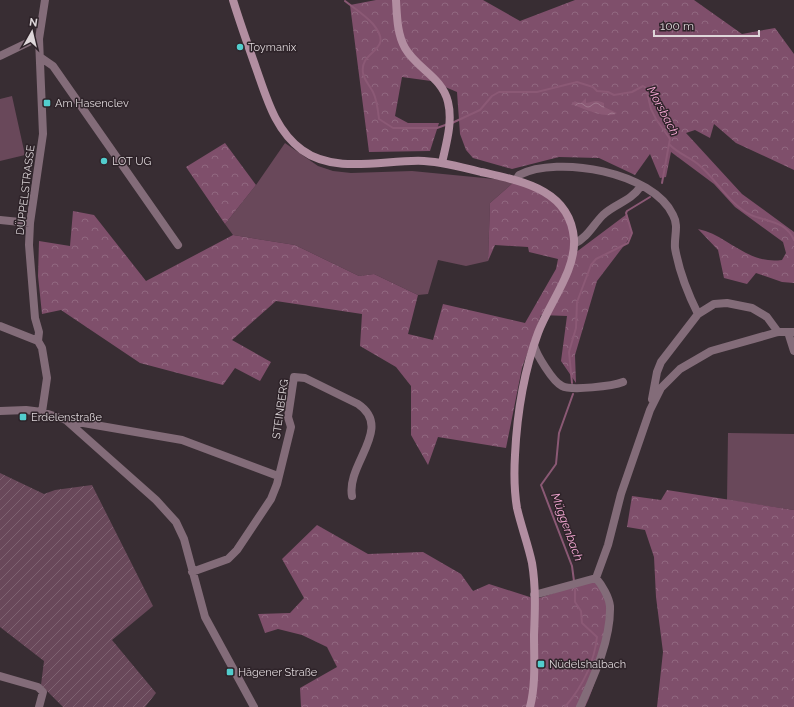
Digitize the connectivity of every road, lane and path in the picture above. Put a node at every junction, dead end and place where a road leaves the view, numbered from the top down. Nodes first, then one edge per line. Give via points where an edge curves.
1 (45, 0) edge
2 (232, 0) edge
3 (396, 0) edge
4 (39, 39) junction
5 (0, 56) edge
6 (40, 57) junction
7 (442, 163) junction
8 (516, 180) junction
9 (641, 186) junction
10 (0, 220) edge
11 (30, 223) junction
12 (574, 244) junction
13 (178, 245) dead end
14 (698, 314) junction
15 (0, 326) edge
16 (778, 332) junction
17 (791, 332) edge
18 (38, 341) junction
19 (534, 345) junction
20 (794, 351) edge
21 (623, 382) dead end
22 (0, 410) edge
23 (650, 410) junction
24 (42, 412) junction
25 (66, 420) junction
26 (278, 476) junction
27 (352, 496) dead end
28 (192, 572) junction
29 (592, 579) junction
30 (534, 595) junction
31 (0, 676) edge
32 (39, 707) edge
33 (254, 707) edge
34 (530, 707) edge
35 (580, 707) edge

1 - 4 street, DÜPPELSTRASSE
2 - 7 main road via 273,115 284,134 300,149 319,159 339,163
3 - 7 main road via 403,45 414,60 441,85 448,104 450,118
4 - 5 street
4 - 6 street, DÜPPELSTRASSE
6 - 11 street, DÜPPELSTRASSE via 43,134
6 - 13 street via 53,66
7 - 8 main road
8 - 9 street via 519,175 526,172 578,168 616,174
8 - 12 main road via 536,187 557,202 571,224
9 - 12 street via 634,194 605,214 588,235
9 - 14 street via 660,198 673,214 676,226 675,246 684,286
10 - 11 street
11 - 18 street, DÜPPELSTRASSE via 32,299 39,332
12 - 19 main road via 567,274 548,309
14 - 16 street via 717,302 740,305 767,317
14 - 23 street via 659,367
15 - 18 street
16 - 17 street
16 - 23 street via 727,345 693,360 660,388
17 - 20 street
18 - 24 street, DÜPPELSTRASSE via 42,348 47,378
19 - 21 street via 557,382 564,387 576,389
19 - 30 main road via 519,414 514,472 517,509 532,562
22 - 24 street
23 - 29 street via 621,494 607,548
24 - 25 street
25 - 26 street via 182,440
25 - 28 street via 170,514 184,539
26 - 27 street, STEINBERG via 291,428 288,417 294,377 306,378 365,408 371,418 372,432 355,475
26 - 28 street, STEINBERG via 271,499 237,550 224,561
28 - 33 street via 205,617
29 - 30 street
29 - 35 street via 602,585 610,604 608,630 603,650
30 - 34 main road via 534,678
31 - 32 street via 38,687 42,694

